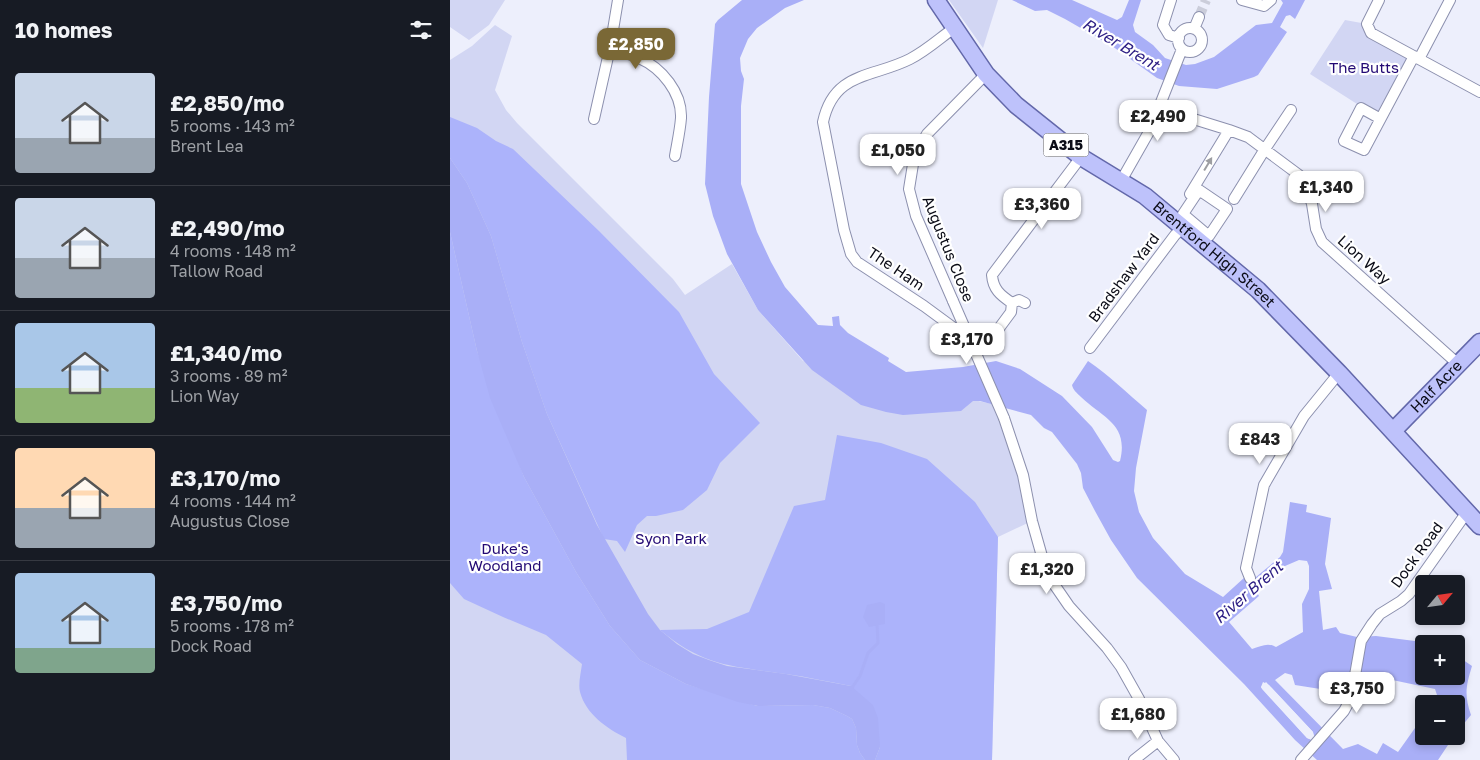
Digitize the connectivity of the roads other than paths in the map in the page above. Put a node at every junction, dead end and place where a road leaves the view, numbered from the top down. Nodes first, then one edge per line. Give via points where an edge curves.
1 (618, 0) edge
2 (936, 0) edge
3 (1171, 0) edge
4 (1242, 0) edge
5 (1270, 0) edge
6 (1378, 0) edge
7 (1450, 0) edge
8 (1199, 17) tunnel mouth
9 (954, 28) junction
10 (1194, 29) junction
11 (1179, 38) junction
12 (610, 48) junction
13 (1181, 53) junction
14 (1416, 58) junction
15 (986, 74) junction
16 (1480, 92) edge
17 (1291, 110) dead end
18 (1170, 112) dead end
19 (1379, 118) dead end
20 (594, 119) dead end
21 (1229, 130) junction
22 (1265, 149) junction
23 (675, 156) dead end
24 (1081, 157) junction
25 (1121, 182) junction
26 (1199, 190) joint
27 (1234, 199) dead end
28 (1178, 225) junction
29 (1025, 303) dead end
30 (1011, 308) junction
31 (1480, 342) edge
32 (1090, 348) dead end
33 (1458, 364) junction
34 (1339, 373) junction
35 (1393, 431) junction
36 (1467, 512) junction
37 (1480, 526) edge
38 (1250, 578) dead end
39 (1158, 741) junction
40 (1303, 757) edge
41 (1134, 760) edge
42 (1174, 760) edge

1 - 12 street
2 - 9 main road, Brentford High Street / A315
3 - 11 street via 1163,25 1169,35
4 - 5 street via 1264,6
6 - 14 street via 1368,28
7 - 14 street
8 - 10 street
9 - 15 main road, Brentford High Street / A315
9 - 30 street, The Ham via 912,58 852,80 830,101 823,122 844,230 851,254 857,262 979,342 994,335
10 - 11 street via 1182,31
10 - 13 street via 1201,36 1200,47 1193,52
11 - 13 street
12 - 20 street
12 - 23 street via 641,58 660,71 672,86 679,101 681,117
13 - 25 street via 1150,130
14 - 16 street
14 - 19 street
15 - 24 main road, Brentford High Street / A315 via 1016,105
15 - 39 street, Augustus Close, bridge via 927,134 914,158 908,189 916,216 1004,418 1023,475 1032,521 1048,574 1069,606 1121,666
17 - 22 street
18 - 21 street, Lion Way
21 - 22 street, Lion Way via 1248,137
28 -> 21 street, Bradshaw Yard
22 - 27 street
22 - 33 street, Lion Way via 1299,175 1307,188 1322,242
24 - 25 main road, Brentford High Street / A315
24 - 30 street via 992,275 996,290
25 - 28 main road, Brentford High Street / A315 via 1145,196
26 - 26 street via 1227,209 1209,236 1184,214
28 - 32 street, Bradshaw Yard via 1175,235
28 - 34 main road, Brentford High Street / A315 via 1258,290
29 - 30 street via 1019,300
31 - 33 main road, Half Acre
33 - 35 main road, Half Acre
34 - 35 main road, Brentford High Street / A315
34 - 38 street via 1304,416 1264,485 1246,568
35 - 36 main road, Brentford High Street / A315
36 - 37 main road, Brentford High Street / A315
36 - 40 street, Dock Road via 1409,594 1380,614 1372,624 1361,641 1351,698 1344,711
39 - 41 street
39 - 42 street, Augustus Close

